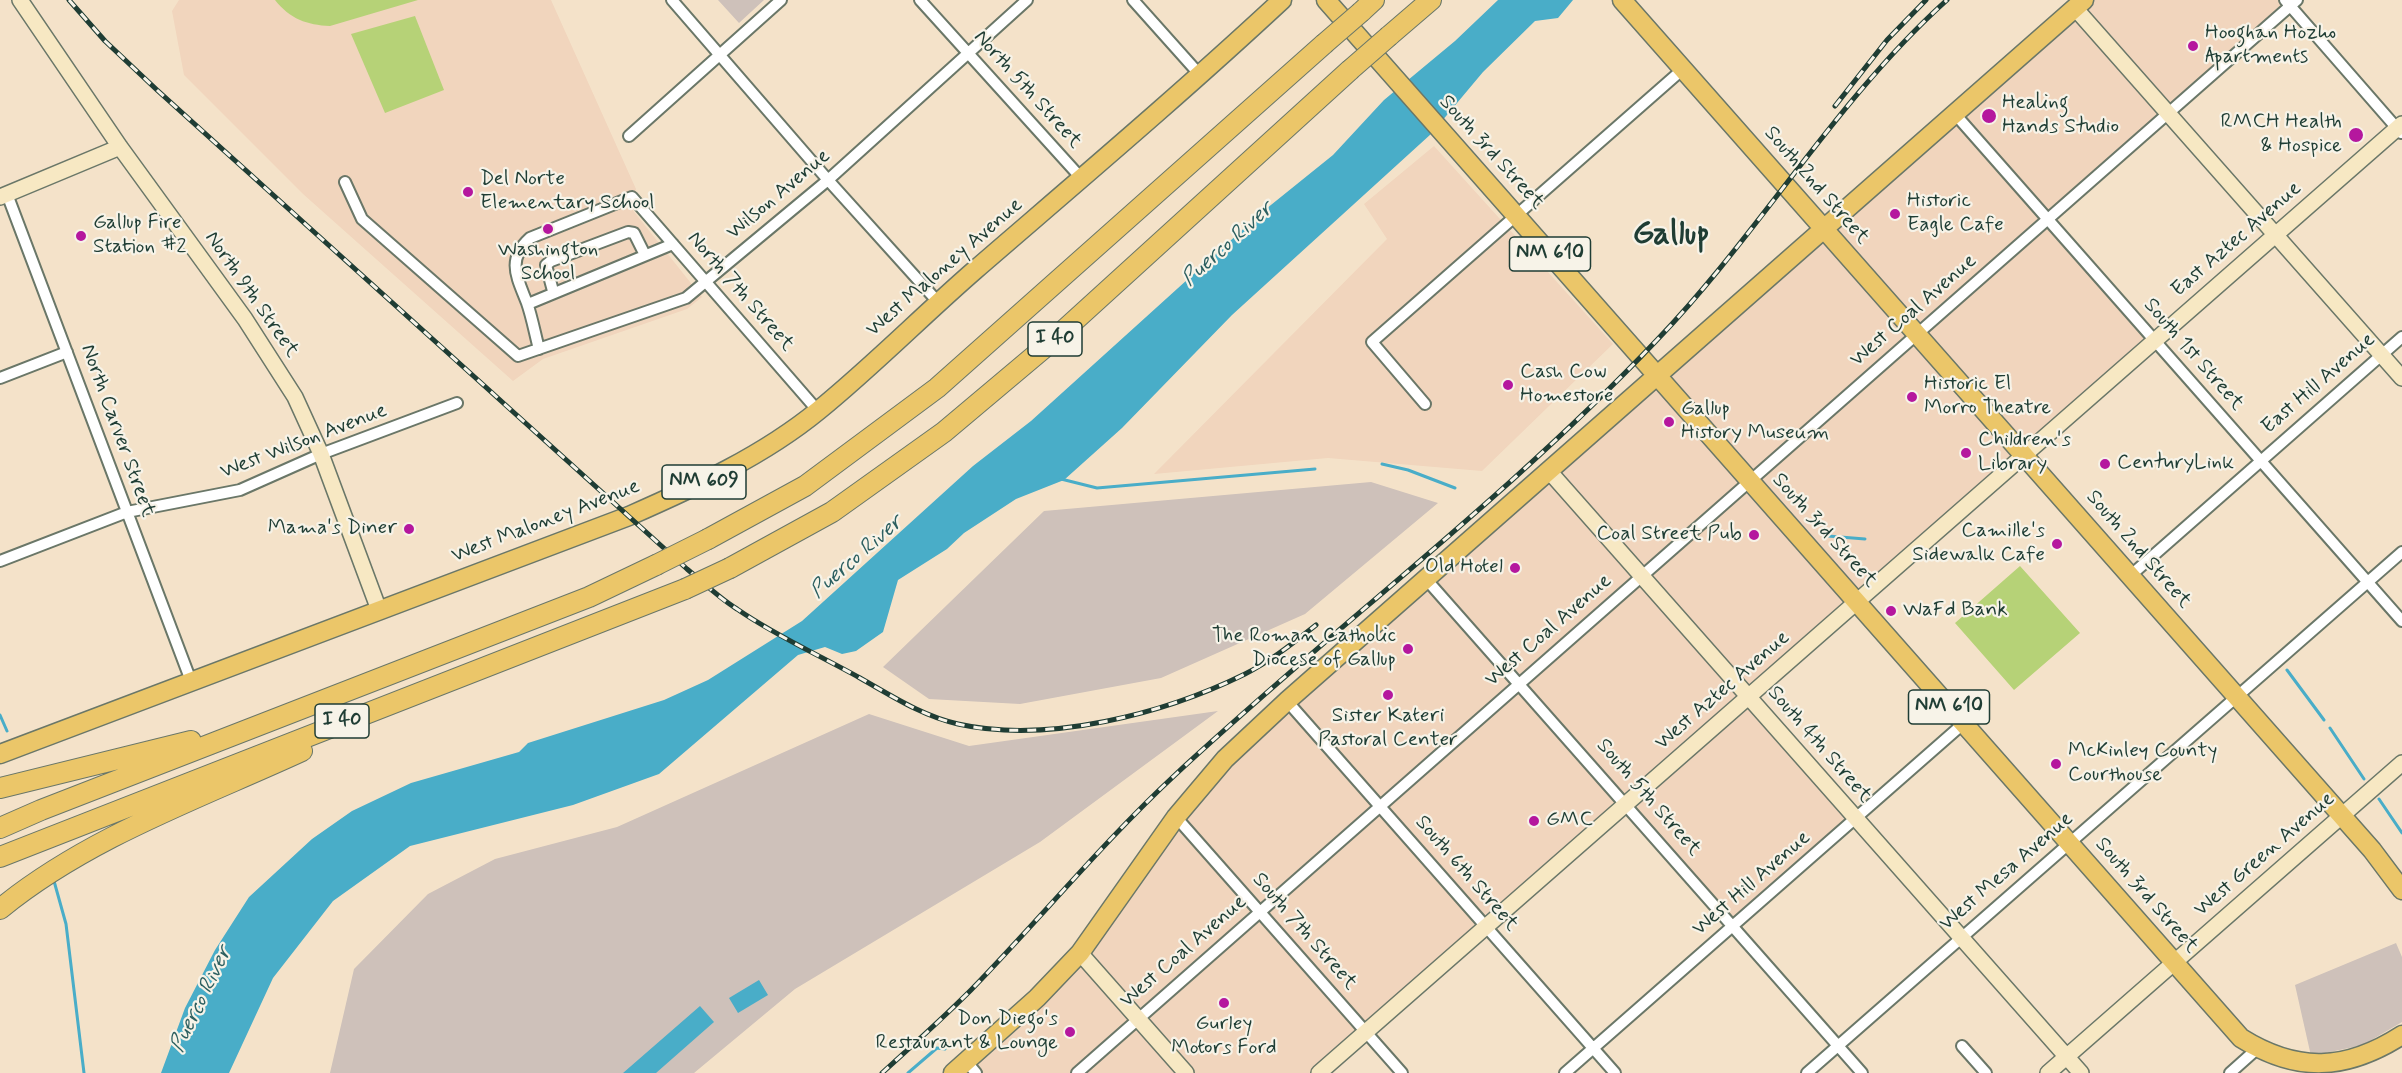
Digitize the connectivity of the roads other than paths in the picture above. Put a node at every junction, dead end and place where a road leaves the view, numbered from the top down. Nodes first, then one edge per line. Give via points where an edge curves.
1 (20, 0) edge
2 (672, 0) edge
3 (781, 0) edge
4 (920, 0) edge
5 (1027, 0) edge
6 (1134, 0) edge
7 (1282, 0) edge
8 (1326, 0) edge
9 (1431, 0) edge
10 (1622, 0) edge
11 (2290, 2) edge
12 (2080, 4) edge
13 (1367, 6) edge
14 (968, 53) junction
15 (720, 54) junction
16 (1683, 69) junction
17 (1200, 75) junction
18 (2168, 113) junction
19 (1955, 114) junction
20 (2400, 128) edge
21 (629, 136) dead end
22 (120, 147) junction
23 (1082, 179) junction
24 (828, 180) junction
25 (345, 182) dead end
26 (4, 195) edge
27 (1516, 215) junction
28 (2048, 220) junction
29 (1825, 229) junction
30 (2275, 235) junction
31 (673, 244) junction
32 (645, 255) junction
33 (706, 282) junction
34 (553, 291) junction
35 (938, 302) junction
36 (528, 304) junction
37 (1917, 334) junction
38 (2402, 337) edge
39 (2155, 340) junction
40 (539, 349) junction
41 (67, 352) junction
42 (2382, 355) junction
43 (1658, 376) junction
44 (0, 378) edge
45 (2402, 378) edge
46 (458, 403) dead end
47 (1425, 404) dead end
48 (818, 411) junction
49 (321, 454) junction
50 (2024, 455) junction
51 (2261, 461) junction
52 (1549, 471) junction
53 (1749, 482) junction
54 (127, 512) junction
55 (2402, 552) edge
56 (0, 561) edge
57 (1642, 576) junction
58 (2130, 576) junction
59 (1426, 579) junction
60 (2368, 582) junction
61 (1857, 602) junction
62 (379, 610) junction
63 (2402, 621) edge
64 (469, 673) junction
65 (191, 681) junction
66 (1518, 684) junction
67 (1748, 697) junction
68 (2237, 697) junction
69 (1287, 701) junction
70 (312, 706) junction
71 (1964, 723) junction
72 (0, 754) edge
73 (2402, 763) edge
74 (0, 788) edge
75 (1625, 804) junction
76 (1380, 806) junction
77 (2342, 816) junction
78 (1176, 817) junction
79 (1856, 819) junction
80 (0, 828) edge
81 (2070, 843) junction
82 (0, 857) edge
83 (2402, 890) edge
84 (0, 909) edge
85 (1260, 911) junction
86 (1486, 926) junction
87 (1733, 926) junction
88 (1961, 938) junction
89 (1080, 953) junction
90 (2175, 962) junction
91 (1138, 1018) junction
92 (1366, 1032) junction
93 (2402, 1035) edge
94 (1838, 1046) junction
95 (1962, 1046) dead end
96 (1593, 1048) junction
97 (2265, 1052) junction
98 (2066, 1057) junction
99 (965, 1069) edge
100 (2312, 1069) edge
101 (1077, 1073) edge
102 (1186, 1073) edge
103 (1319, 1073) edge
104 (1402, 1073) edge
105 (1565, 1073) edge
106 (1615, 1073) edge
107 (1807, 1073) edge
108 (1862, 1073) edge
109 (1986, 1073) edge
110 (2048, 1073) edge
111 (2081, 1073) edge
112 (2230, 1073) edge

1 - 22 main road, North 9th Street
2 - 15 street
3 - 15 street
4 - 14 street, North 5th Street
5 - 14 street, Wilson Avenue
6 - 17 street
7 - 17 main road, West Maloney Avenue / NM 609
8 - 27 main road, South 3rd Street / NM 610
9 - 64 highway, I 40, bridge via 1051,342 944,432 832,512 685,589
10 - 16 main road, South 2nd Street
11 - 18 street, West Coal Avenue
11 - 20 street
12 - 18 main road
12 - 19 main road
13 - 70 highway, I 40, bridge via 937,388 805,486 590,597
14 - 23 street, North 5th Street
14 - 24 street, Wilson Avenue
15 - 21 street
15 - 24 street
16 - 27 street
16 - 29 main road, South 2nd Street
17 - 23 main road, West Maloney Avenue / NM 609
18 - 28 street, West Coal Avenue
18 - 30 main road
19 - 28 street, South 1st Street
19 - 29 main road
20 - 30 main road, East Aztec Avenue
22 - 26 main road
22 - 49 main road, North 9th Street via 245,319 295,398
23 - 35 main road, West Maloney Avenue / NM 609
24 - 33 street, Wilson Avenue
24 - 35 street
25 - 40 street, Wilson Avenue via 362,219 518,356
26 - 41 street, North Carver Street
27 - 43 main road, South 3rd Street / NM 610
27 - 47 street via 1372,342
28 - 37 street, West Coal Avenue
28 - 39 street, South 1st Street
29 - 37 main road, South 2nd Street
29 - 43 main road
30 - 39 main road, East Aztec Avenue
30 - 42 main road
31 - 32 street
31 - 33 street, North 7th Street
31 - 36 street, North 7th Street via 632,197 554,227 519,250 515,275
32 - 34 street
32 - 34 street via 634,233 628,232 551,261 546,265
33 - 40 street, Wilson Avenue via 686,298
33 - 48 street, North 7th Street
34 - 36 street
35 - 48 main road, West Maloney Avenue / NM 609
36 - 40 street
37 - 50 main road, South 2nd Street
37 - 53 street, West Coal Avenue
38 - 42 street, East Hill Avenue
39 - 50 main road, West Aztec Avenue
39 - 51 street, South 1st Street
41 - 44 street
41 - 54 street, North Carver Street
42 - 45 main road
42 - 51 street, East Hill Avenue
43 - 52 main road
43 - 53 main road, South 3rd Street / NM 610
46 - 49 street, West Wilson Avenue
48 - 62 main road, West Maloney Avenue / NM 609 via 750,457 688,491
49 - 54 street, West Wilson Avenue via 240,490
49 - 62 main road, North 9th Street
50 - 58 main road, South 2nd Street
50 - 61 main road, West Aztec Avenue
51 - 58 street
51 - 60 street, South 1st Street
52 - 57 main road, South 4th Street
52 - 59 main road
53 - 57 street, West Coal Avenue
53 - 61 main road, South 3rd Street / NM 610
54 - 56 street, West Wilson Avenue
54 - 65 street, North Carver Street
55 - 60 street, West Mesa Avenue
57 - 66 street, West Coal Avenue
57 - 67 main road, South 4th Street
58 - 68 main road, South 2nd Street
59 - 66 street, South 5th Street
59 - 69 main road
60 - 63 street, South 1st Street
60 - 68 street, West Mesa Avenue
61 - 67 main road, West Aztec Avenue
61 - 71 main road, South 3rd Street / NM 610
62 - 65 main road, West Maloney Avenue / NM 609
64 - 82 highway, I 40
64 - 84 highway via 108,840 66,862
65 - 72 main road, West Maloney Avenue / NM 609
66 - 75 street, South 5th Street
66 - 76 street, West Coal Avenue
67 - 75 main road, West Aztec Avenue
67 - 79 main road, South 4th Street
68 - 77 main road, South 2nd Street
68 - 81 street, West Mesa Avenue
69 - 76 street, South 6th Street
69 - 78 main road via 1225,759
70 - 74 highway via 159,750
70 - 80 highway, I 40
71 - 79 street, West Hill Avenue
71 - 81 main road, South 3rd Street / NM 610
73 - 77 main road, West Green Avenue
75 - 86 main road, West Aztec Avenue
75 - 87 street, South 5th Street
76 - 85 street, West Coal Avenue
76 - 86 street, South 6th Street
77 - 83 main road, South 2nd Street
77 - 90 main road, West Green Avenue
78 - 85 street, South 7th Street
78 - 89 main road
79 - 87 street, West Hill Avenue
79 - 88 main road, South 4th Street
81 - 88 street, West Mesa Avenue
81 - 90 main road, South 3rd Street / NM 610
85 - 91 street, West Coal Avenue
85 - 92 street, South 7th Street
86 - 92 main road, West Aztec Avenue
86 - 96 street, South 6th Street
87 - 94 street, South 5th Street
87 - 96 street, West Hill Avenue
88 - 94 street, West Mesa Avenue
88 - 98 main road
89 - 91 main road
89 - 99 main road
90 - 97 main road, South 3rd Street / NM 610 via 2241,1038
90 - 98 main road, West Green Avenue
91 - 101 street, West Coal Avenue
91 - 102 main road
92 - 103 main road, West Aztec Avenue
92 - 104 street, South 7th Street
93 - 100 main road, NM 610 via 2366,1054
94 - 107 street, West Mesa Avenue
94 - 108 street
95 - 109 street
96 - 105 street, West Hill Avenue
96 - 106 street, South 6th Street
97 - 100 main road, NM 610
97 - 112 street
98 - 110 main road, West Green Avenue
98 - 111 main road

